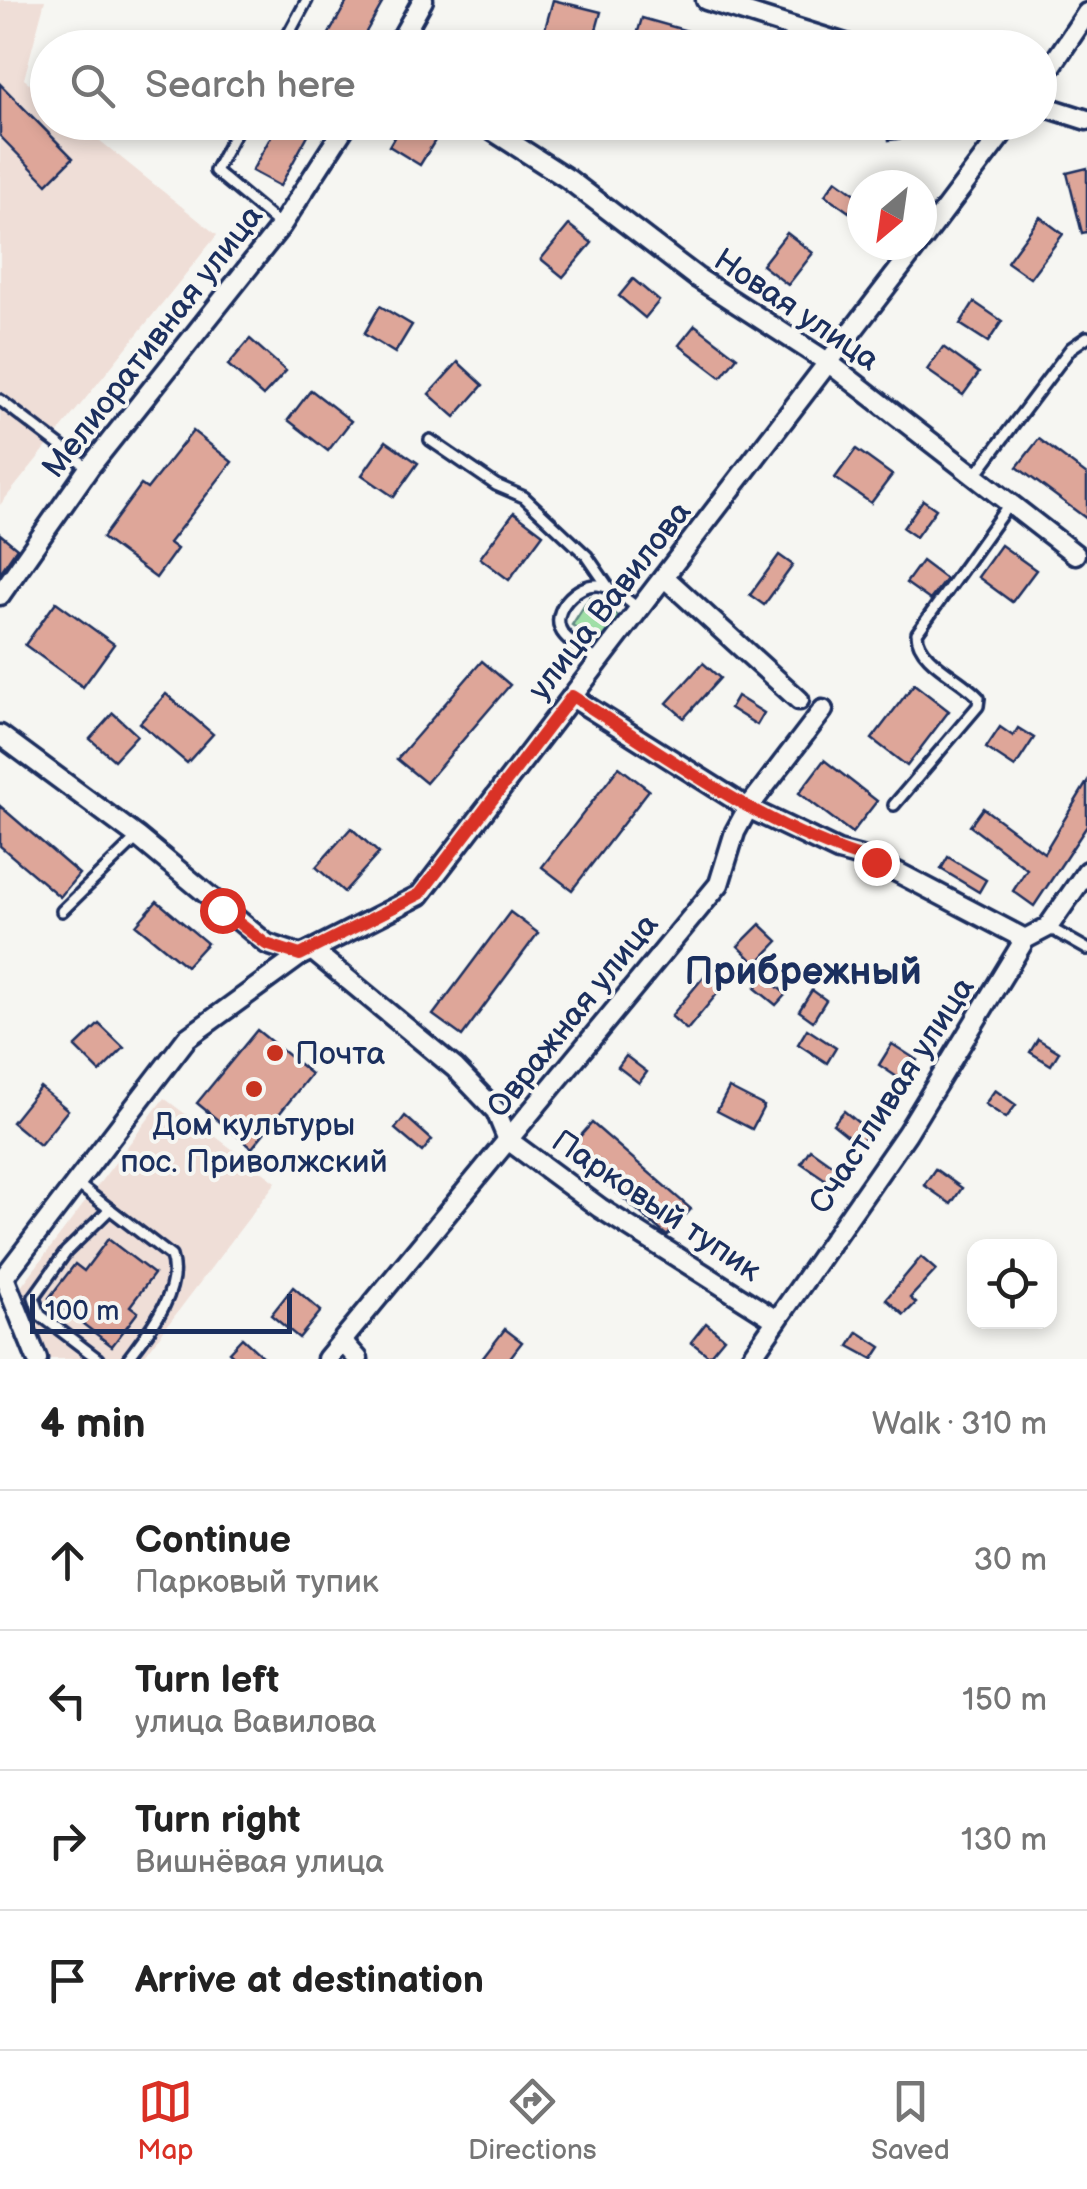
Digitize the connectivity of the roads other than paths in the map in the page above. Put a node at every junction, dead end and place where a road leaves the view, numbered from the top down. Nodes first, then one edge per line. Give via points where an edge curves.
1 (307, 0) edge
2 (422, 0) edge
3 (706, 0) edge
4 (1087, 13) edge
5 (291, 30) edge
6 (406, 30) edge
7 (801, 30) edge
8 (1057, 58) edge
9 (1057, 110) edge
10 (1087, 120) edge
11 (232, 140) edge
12 (336, 140) edge
13 (508, 140) edge
14 (997, 140) edge
15 (937, 220) edge
16 (281, 226) junction
17 (906, 260) edge
18 (1087, 337) edge
19 (828, 363) junction
20 (0, 400) edge
21 (430, 440) dead end
22 (88, 468) junction
23 (974, 477) junction
24 (1009, 504) junction
25 (1075, 554) dead end
26 (664, 578) junction
27 (609, 588) junction
28 (0, 596) edge
29 (639, 608) junction
30 (599, 661) junction
31 (572, 696) junction
32 (799, 700) dead end
33 (823, 710) dead end
34 (0, 734) edge
35 (894, 805) dead end
36 (748, 808) junction
37 (138, 837) junction
38 (1087, 870) edge
39 (62, 911) dead end
40 (1048, 927) junction
41 (1026, 940) junction
42 (1087, 949) edge
43 (306, 952) junction
44 (508, 1140) junction
45 (76, 1183) junction
46 (110, 1209) junction
47 (2, 1277) edge
48 (776, 1320) junction
49 (343, 1342) junction
50 (37, 1359) edge
51 (98, 1359) edge
52 (128, 1359) edge
53 (327, 1359) edge
54 (358, 1359) edge
55 (750, 1359) edge

1 - 5 lane
2 - 6 street
3 - 7 street
4 - 8 street
9 - 10 street
11 - 16 lane via 216,171
12 - 16 street, Мелиоративная улица
13 - 19 street, Новая улица
14 - 15 street, улица Вавилова
16 - 22 street, Мелиоративная улица
17 - 19 street, улица Вавилова
18 - 23 lane via 1071,348
19 - 23 street, Новая улица
19 - 26 street, улица Вавилова
20 - 22 lane
21 - 27 lane via 524,497 588,556
22 - 28 street, Мелиоративная улица
23 - 24 street, Новая улица
24 - 25 street, Новая улица
24 - 35 lane via 916,633 922,651 971,688 978,706
26 - 29 street, улица Вавилова
26 - 32 street
27 - 29 lane
27 - 30 lane via 582,587 558,616 564,636
29 - 30 street, улица Вавилова
30 - 31 street, улица Вавилова
31 - 36 street
31 - 43 street, улица Вавилова via 420,894
33 - 36 street, Овражная улица
34 - 37 street, Парковый тупик
36 - 41 street via 876,862
36 - 44 street, Овражная улица via 719,884
37 - 39 lane
37 - 43 street, Парковый тупик via 266,944
38 - 40 street, Счастливая улица
40 - 41 street, Счастливая улица
40 - 42 lane
41 - 48 street, Счастливая улица via 907,1133
43 - 44 street, Парковый тупик via 455,1068 496,1112
43 - 45 street, улица Вавилова via 186,1038
44 - 48 street, Парковый тупик via 600,1208
44 - 49 street, Овражная улица
45 - 46 lane
45 - 47 street, улица Вавилова
46 - 51 lane via 66,1252 34,1297 40,1314
46 - 52 lane via 172,1256 175,1266 152,1328
47 - 50 street
48 - 55 street, Счастливая улица
49 - 53 street, Овражная улица
49 - 54 street

